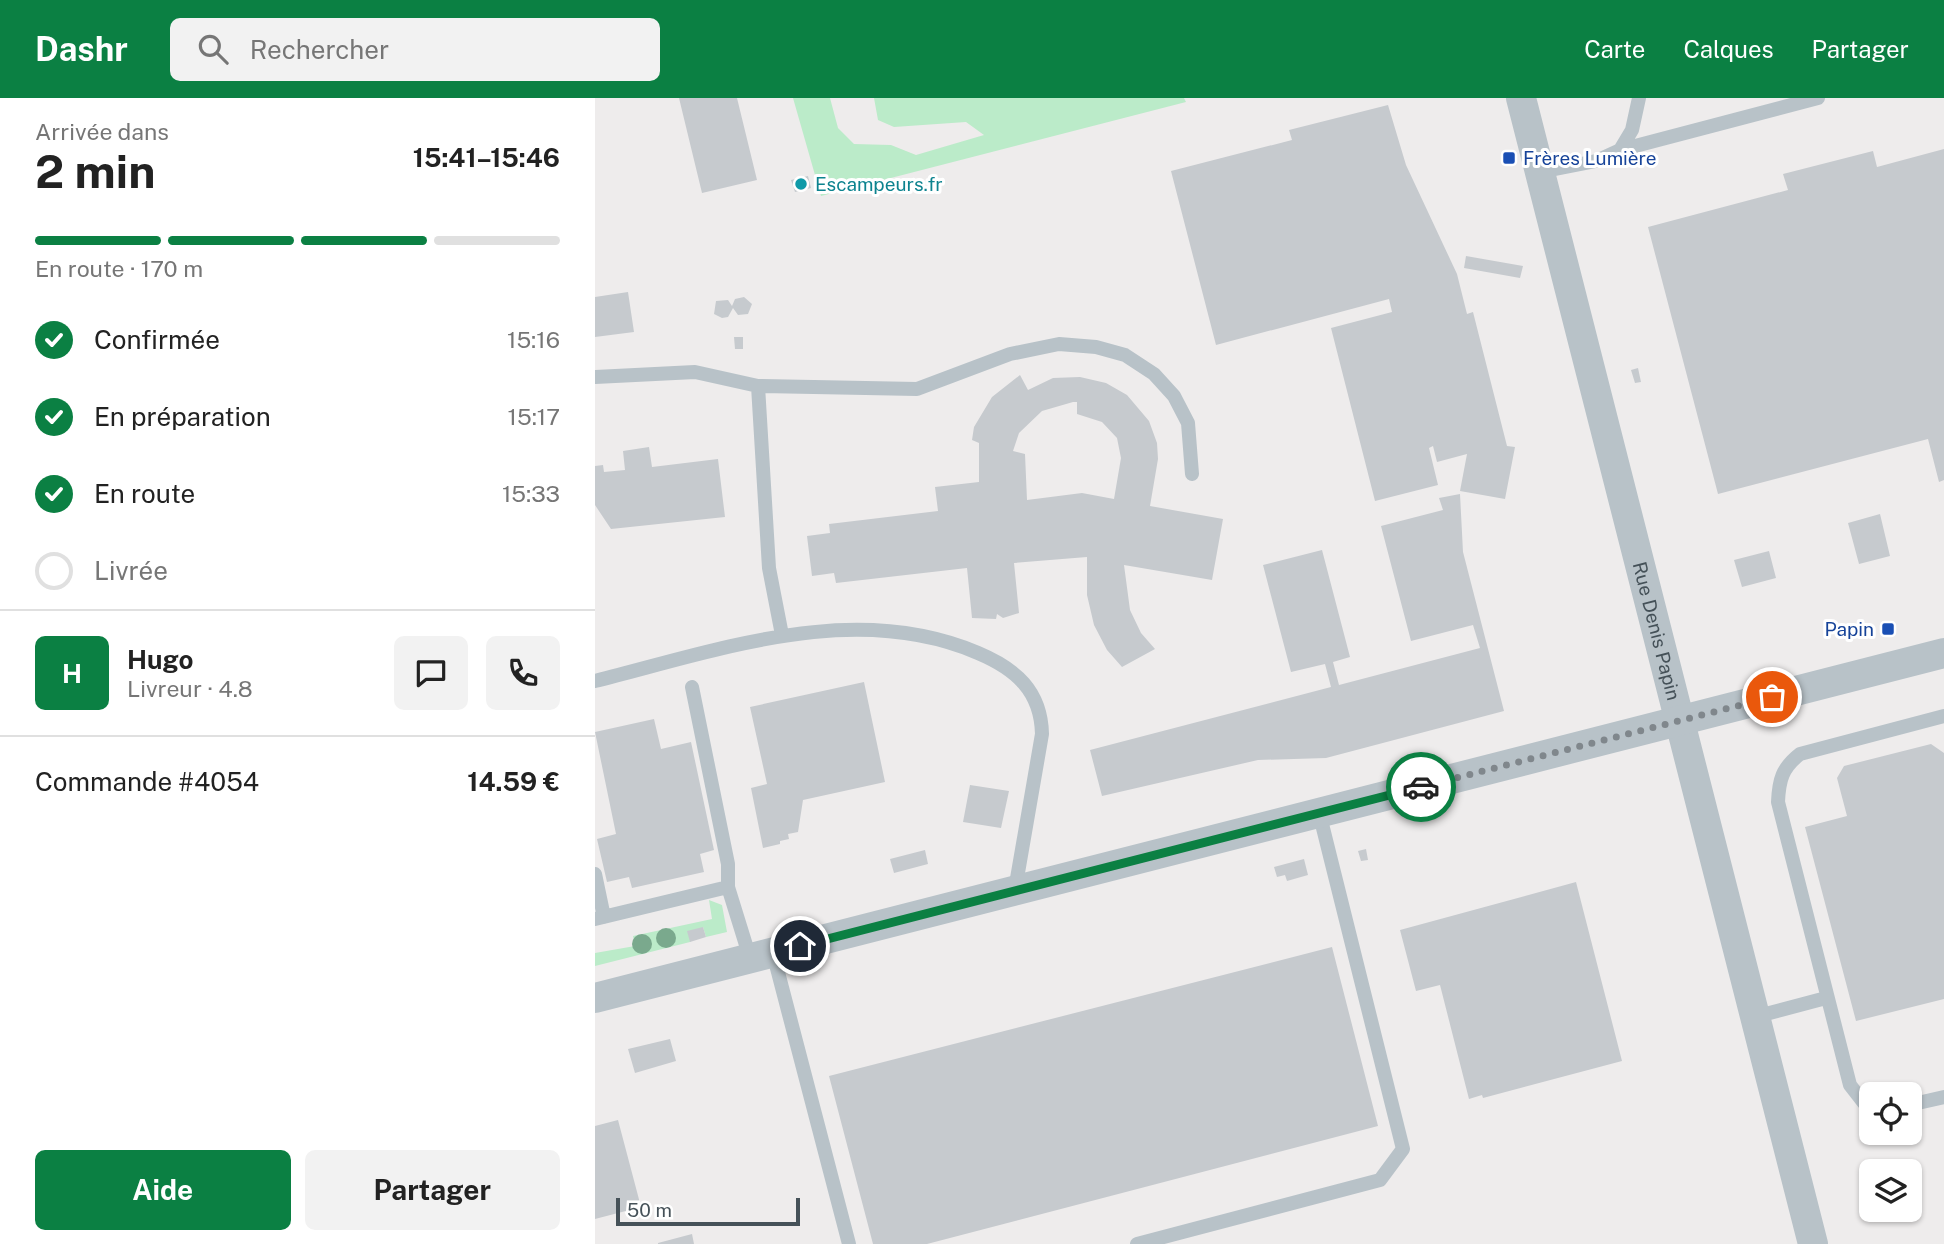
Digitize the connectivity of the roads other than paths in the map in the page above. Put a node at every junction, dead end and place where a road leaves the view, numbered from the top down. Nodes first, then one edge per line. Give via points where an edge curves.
1 (1521, 98) edge
2 (1639, 98) edge
3 (1818, 98) edge
4 (1620, 150) junction
5 (1540, 172) junction
6 (595, 377) edge
7 (758, 386) junction
8 (1192, 474) dead end
9 (782, 635) junction
10 (1944, 653) edge
11 (595, 681) edge
12 (692, 687) dead end
13 (1944, 716) edge
14 (1682, 722) junction
15 (1319, 812) junction
16 (595, 874) edge
17 (727, 887) junction
18 (1015, 890) junction
19 (600, 918) edge
20 (762, 956) junction
21 (595, 998) edge
22 (1826, 998) junction
23 (1758, 1016) junction
24 (1859, 1097) edge
25 (1944, 1097) edge
26 (1922, 1102) edge
27 (849, 1244) edge
28 (1137, 1244) edge
29 (1813, 1244) edge

1 - 5 street, Rue Denis Papin
2 - 4 lane via 1632,130
3 - 4 lane
4 - 5 lane via 1596,161
5 - 14 street, Rue Denis Papin
6 - 7 lane via 695,372
7 - 8 lane via 917,389 1010,354 1059,344 1096,347 1125,355 1154,374 1174,396 1188,423
7 - 9 lane via 769,568
9 - 11 lane
9 - 18 lane via 885,629 947,640 1019,676 1042,713 1042,734
10 - 14 street
12 - 17 lane via 728,864
13 - 22 lane via 1800,754 1788,763 1779,780 1778,802
14 - 15 street
14 - 23 street, Rue Denis Papin
15 - 18 street
15 - 28 lane via 1402,1149 1380,1180
16 - 19 lane
17 - 19 lane
17 - 20 lane
18 - 20 street
20 - 21 street
20 - 27 lane
22 - 23 lane
22 - 24 lane via 1850,1085
23 - 29 street, Rue Denis Papin
25 - 26 lane

